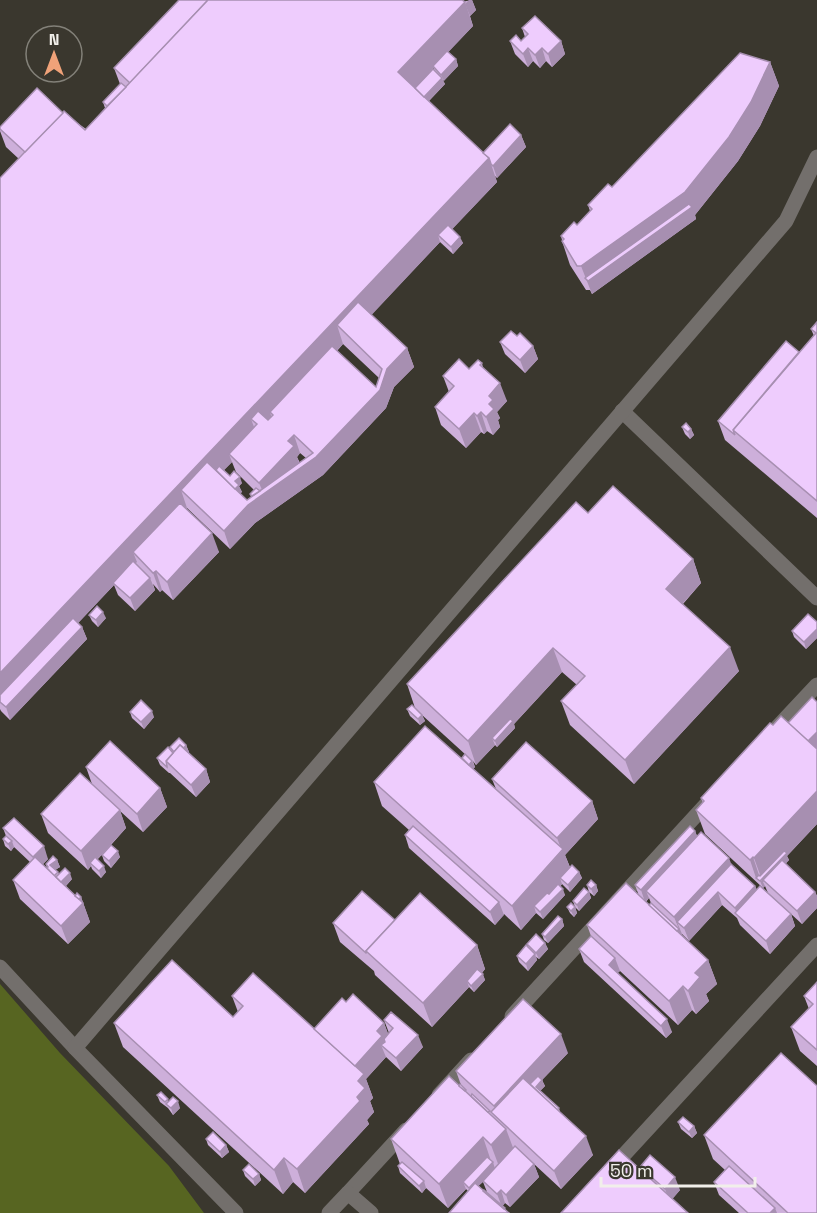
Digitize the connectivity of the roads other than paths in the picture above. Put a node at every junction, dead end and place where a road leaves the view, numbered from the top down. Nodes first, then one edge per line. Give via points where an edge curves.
1 (817, 157) edge
2 (622, 411) junction
3 (817, 598) edge
4 (817, 685) edge
5 (760, 746) edge
6 (720, 790) edge
7 (817, 945) edge
8 (0, 967) edge
9 (502, 1026) edge
10 (75, 1048) junction
11 (478, 1053) edge
12 (429, 1105) edge
13 (413, 1123) edge
14 (602, 1178) edge
15 (348, 1193) junction
16 (236, 1213) edge
17 (329, 1213) edge
18 (371, 1213) edge

1 - 2 street via 786,221
2 - 3 street
2 - 10 street
4 - 5 street
6 - 9 street
7 - 14 street
8 - 10 street
10 - 16 street
11 - 12 street
13 - 15 street
15 - 17 street
15 - 18 street

